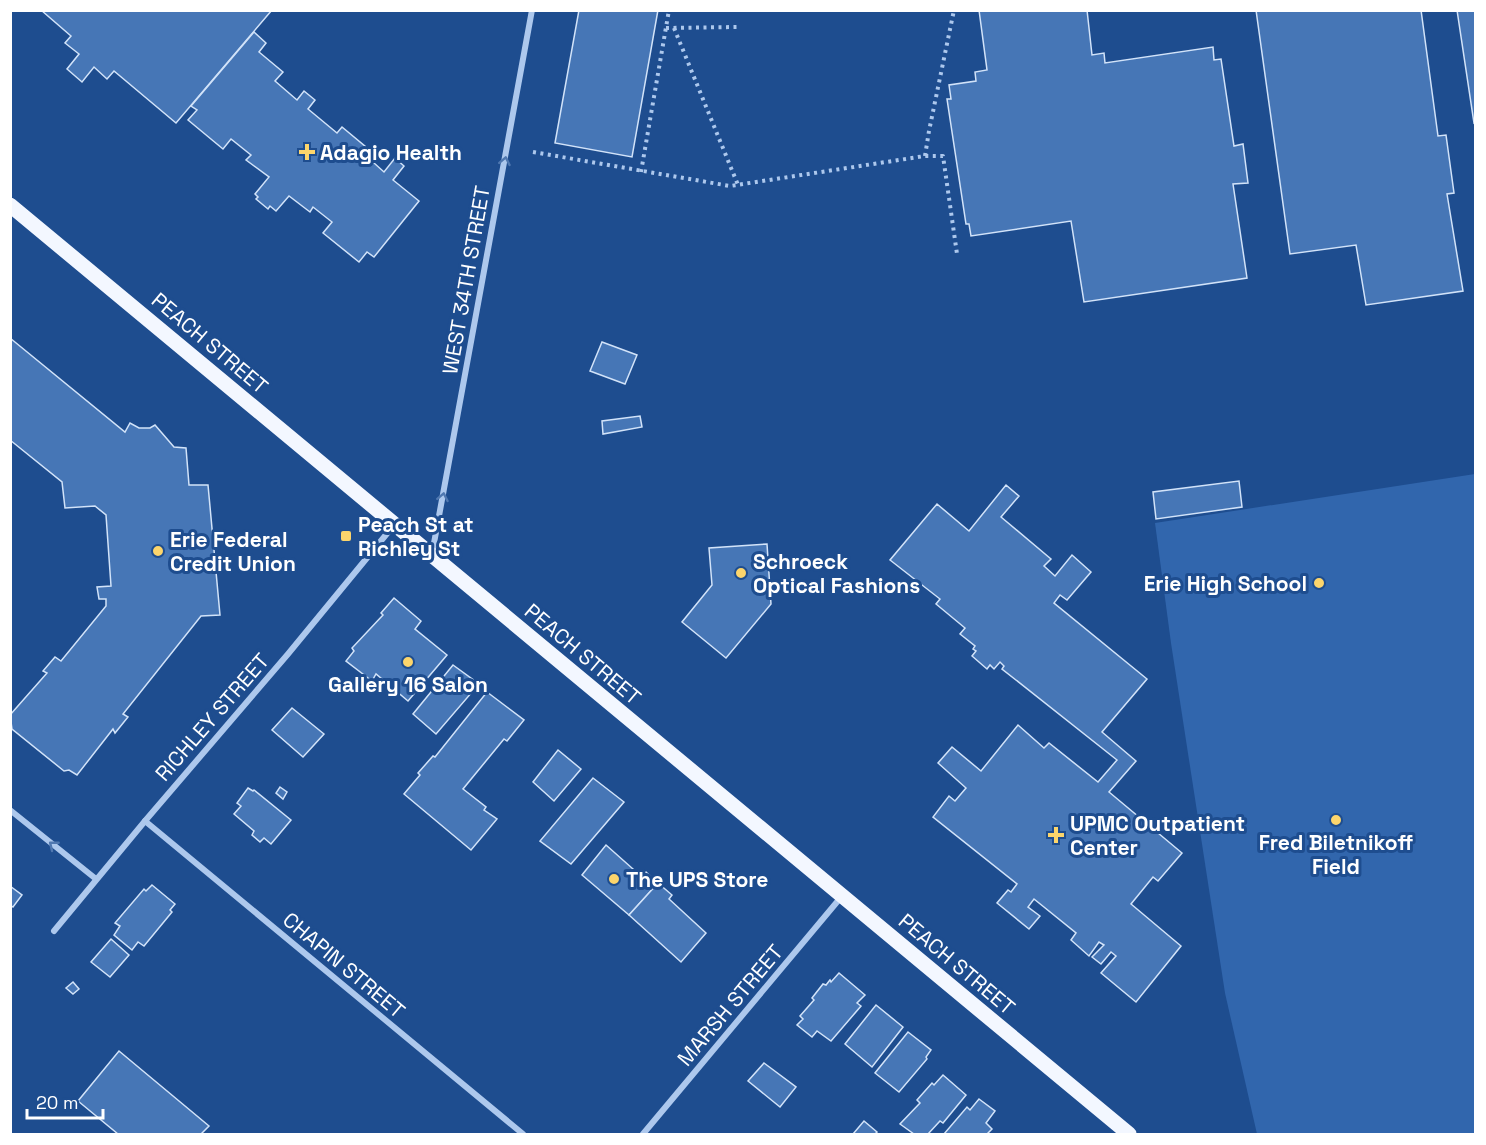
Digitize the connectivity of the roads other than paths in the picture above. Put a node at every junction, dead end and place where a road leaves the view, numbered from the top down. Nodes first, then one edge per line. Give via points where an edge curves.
1 (532, 10) edge
2 (10, 205) edge
3 (394, 524) junction
4 (431, 554) junction
5 (10, 810) edge
6 (145, 820) junction
7 (96, 879) junction
8 (842, 896) junction
9 (54, 932) dead end
10 (523, 1134) edge
11 (643, 1134) edge
12 (1129, 1134) edge

4 -> 1 street, WEST 34TH STREET
2 - 3 main road, PEACH STREET
3 - 4 main road, PEACH STREET
3 - 6 street, RICHLEY STREET
4 - 8 main road, PEACH STREET
7 -> 5 street
6 - 7 street, RICHLEY STREET
6 - 10 street, CHAPIN STREET
7 - 9 street, RICHLEY STREET
8 - 11 street, MARSH STREET
8 - 12 main road, PEACH STREET

